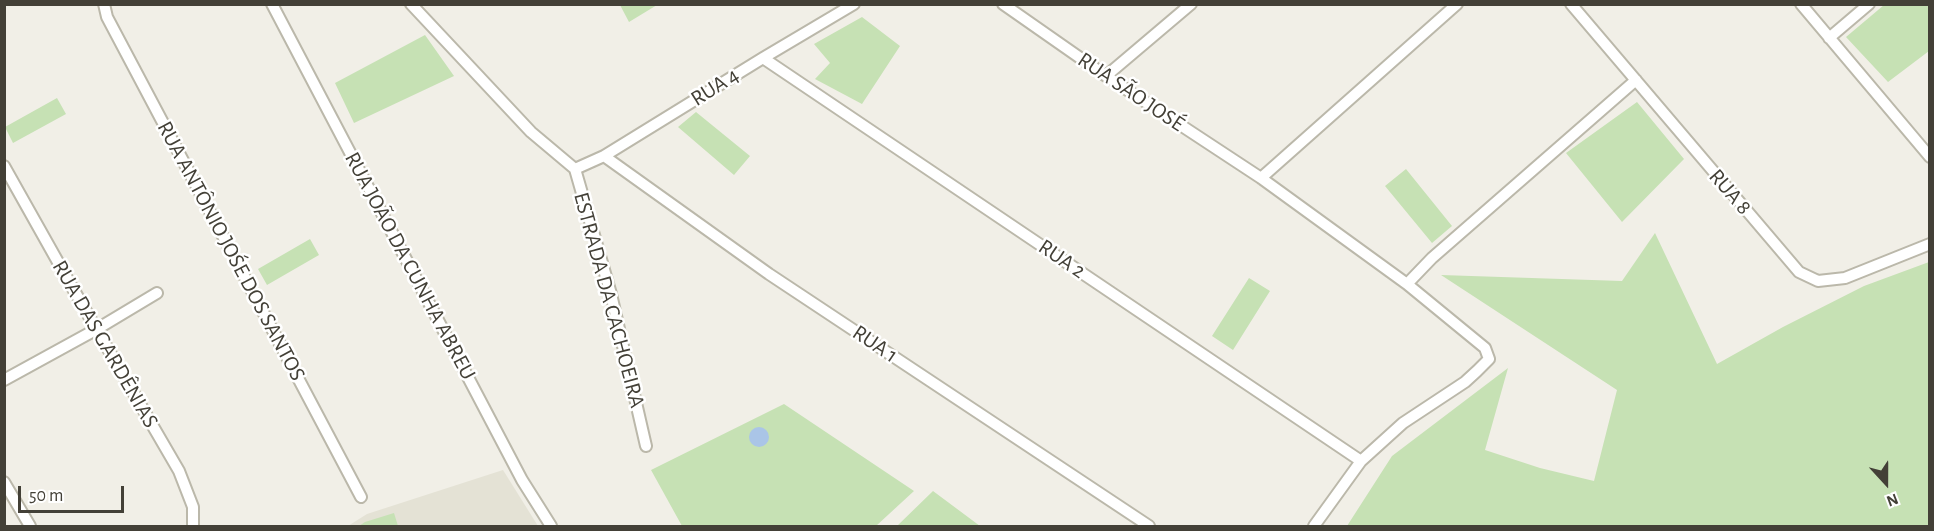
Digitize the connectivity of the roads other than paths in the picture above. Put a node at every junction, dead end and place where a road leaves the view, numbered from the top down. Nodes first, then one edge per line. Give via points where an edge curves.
1 (104, 4) edge
2 (272, 4) edge
3 (411, 4) edge
4 (855, 4) edge
5 (1003, 4) edge
6 (1191, 4) edge
7 (1457, 4) edge
8 (1571, 4) edge
9 (1801, 4) edge
10 (1869, 4) edge
11 (1829, 38) junction
12 (763, 58) junction
13 (1106, 76) junction
14 (1636, 80) junction
15 (604, 156) junction
16 (1929, 157) edge
17 (4, 166) edge
18 (575, 169) junction
19 (1261, 178) junction
20 (1929, 244) edge
21 (1407, 284) junction
22 (157, 293) dead end
23 (97, 329) junction
24 (4, 380) edge
25 (646, 446) dead end
26 (1361, 461) junction
27 (4, 482) edge
28 (361, 497) dead end
29 (30, 526) edge
30 (193, 526) edge
31 (551, 526) edge
32 (1149, 526) edge
33 (1314, 526) edge

1 - 28 street, RUA ANTÔNIO JOŚE DOS SANTOS via 106,17
2 - 31 street, RUA JOÃO DA CUNHA ABREU via 522,480
3 - 18 street, ESTRADA DA CACHOEIRA via 531,132
4 - 12 street, RUA 4
5 - 13 street, RUA SÃO JOSÉ
6 - 13 street
7 - 19 street
8 - 14 street, RUA 8
9 - 11 street
10 - 11 street
11 - 16 street
12 - 15 street, RUA 4
12 - 26 street, RUA 2
13 - 19 street, RUA SÃO JOSÉ
14 - 20 street, RUA 8 via 1799,272 1818,281 1845,278
14 - 21 street
15 - 18 street, RUA 4
15 - 32 street, RUA 1 via 769,274
17 - 23 street, RUA DAS GARDÊNIAS
18 - 25 street, ESTRADA DA CACHOEIRA via 611,294
19 - 21 street, RUA SÃO JOSÉ
21 - 26 street, RUA SÃO JOSÉ via 1485,348 1489,359 1465,382 1404,423
22 - 23 street
23 - 24 street
23 - 30 street, RUA DAS GARDÊNIAS via 179,471 193,507
26 - 33 street
27 - 29 street

